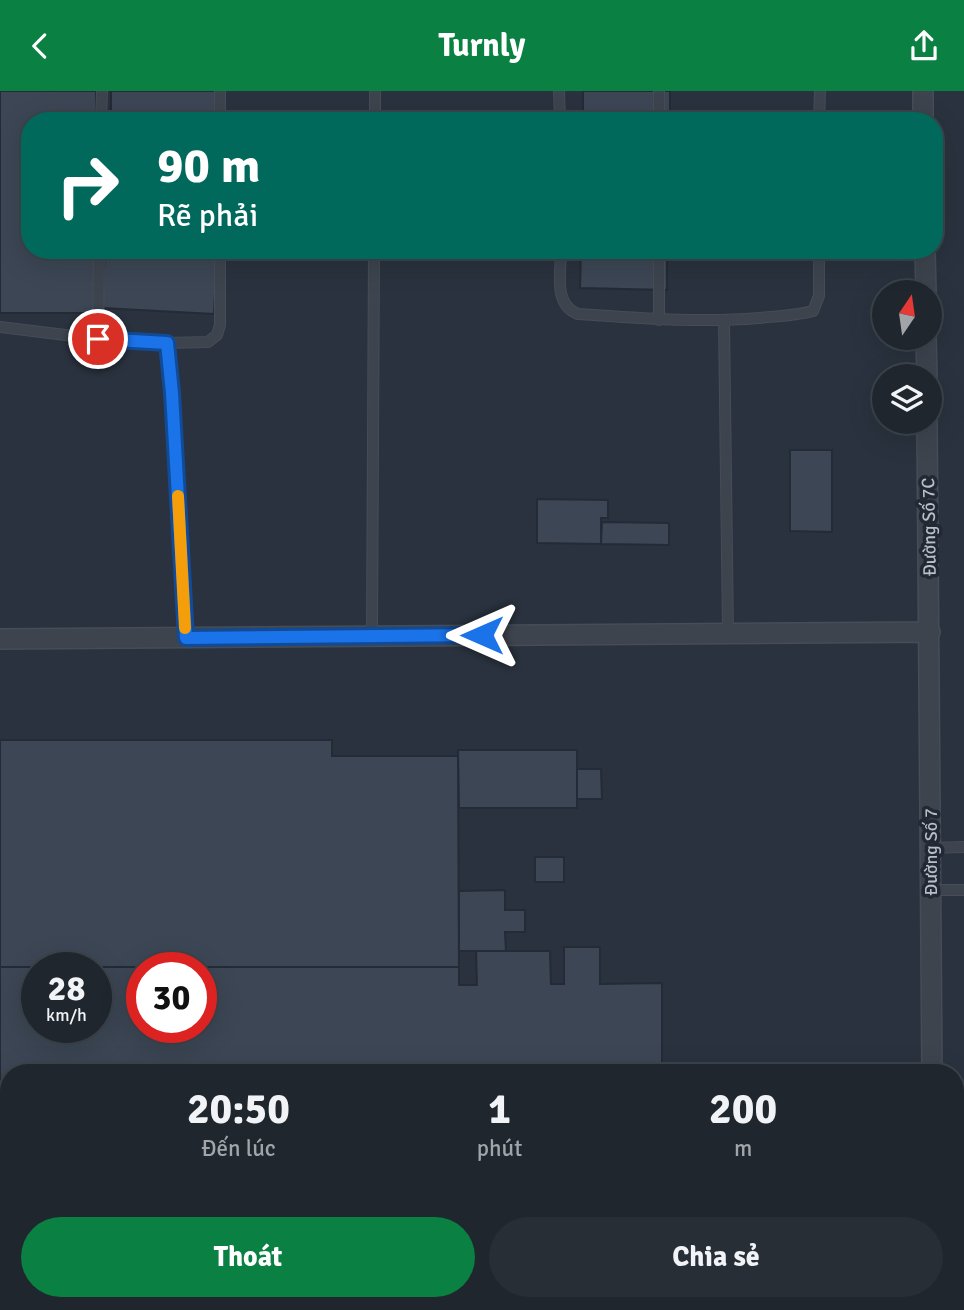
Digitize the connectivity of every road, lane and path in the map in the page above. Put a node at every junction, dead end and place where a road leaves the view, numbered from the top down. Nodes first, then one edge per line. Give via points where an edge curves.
1 (102, 91) edge
2 (220, 91) edge
3 (375, 91) edge
4 (559, 91) edge
5 (659, 91) edge
6 (820, 91) edge
7 (923, 91) edge
8 (101, 112) edge
9 (220, 112) edge
10 (375, 112) edge
11 (560, 112) edge
12 (659, 112) edge
13 (820, 112) edge
14 (923, 112) edge
15 (99, 259) edge
16 (220, 259) edge
17 (374, 259) edge
18 (561, 259) edge
19 (659, 259) edge
20 (819, 259) edge
21 (925, 259) edge
22 (926, 280) edge
23 (659, 320) junction
24 (724, 321) junction
25 (0, 327) edge
26 (98, 339) junction
27 (167, 343) junction
28 (927, 434) edge
29 (930, 632) junction
30 (729, 633) junction
31 (372, 635) junction
32 (186, 638) junction
33 (0, 639) edge
34 (931, 848) junction
35 (964, 848) edge
36 (931, 890) junction
37 (964, 890) edge
38 (932, 1064) edge

1 - 8 lane
2 - 9 lane
3 - 10 lane
4 - 11 lane
5 - 12 lane
6 - 13 lane
7 - 14 street
15 - 26 lane
16 - 27 lane via 217,335 208,342
17 - 31 lane
18 - 23 lane via 561,298 569,311
19 - 23 lane
20 - 24 lane via 819,296 813,311
21 - 22 street
23 - 24 lane
24 - 30 lane
25 - 26 lane
26 - 27 lane
27 - 32 lane
28 - 29 street, Đường Số 7C
29 - 30 street
29 - 34 street, Đường Số 7
30 - 31 street
31 - 32 street
32 - 33 street
34 - 35 lane
34 - 36 street, Đường Số 7
36 - 37 lane
36 - 38 street, Đường Số 7

